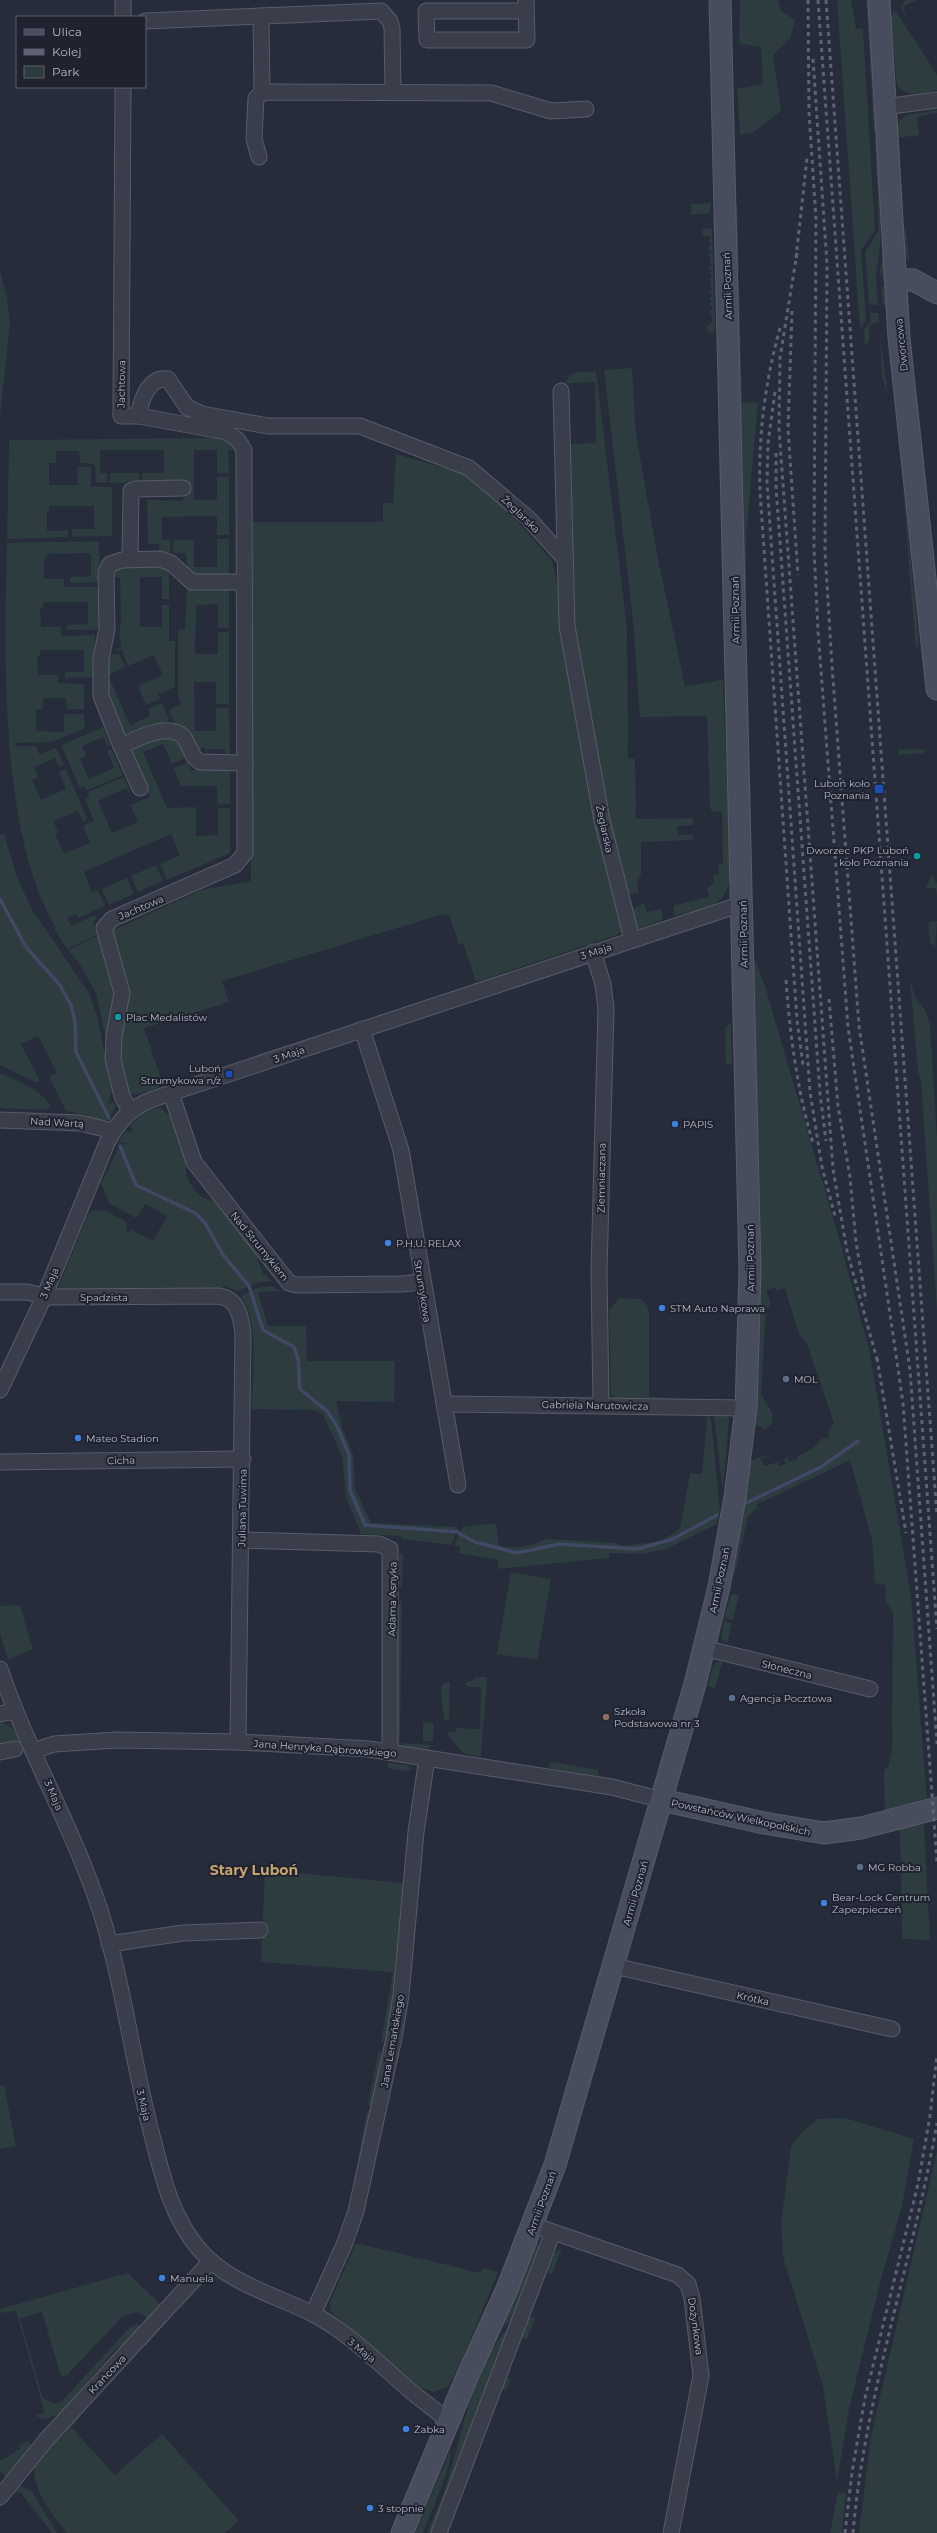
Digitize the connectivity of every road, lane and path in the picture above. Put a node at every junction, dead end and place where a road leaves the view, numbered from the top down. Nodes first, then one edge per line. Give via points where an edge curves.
1 (123, 0) edge
2 (720, 0) edge
3 (879, 0) edge
4 (526, 6) edge
5 (123, 16) edge
6 (261, 16) junction
7 (146, 21) edge
8 (123, 88) edge
9 (393, 91) junction
10 (262, 93) junction
11 (937, 100) edge
12 (884, 107) junction
13 (586, 109) dead end
14 (259, 157) dead end
15 (895, 279) junction
16 (937, 293) edge
17 (561, 391) dead end
18 (139, 416) junction
19 (183, 488) dead end
20 (130, 559) junction
21 (565, 559) junction
22 (244, 582) junction
23 (937, 689) edge
24 (121, 746) junction
25 (245, 763) junction
26 (140, 788) dead end
27 (742, 904) junction
28 (632, 939) junction
29 (593, 952) junction
30 (362, 1030) junction
31 (171, 1093) junction
32 (130, 1111) junction
33 (0, 1120) edge
34 (113, 1131) junction
35 (422, 1282) junction
36 (0, 1292) edge
37 (209, 1296) joint
38 (44, 1297) junction
39 (0, 1390) edge
40 (444, 1404) junction
41 (601, 1405) junction
42 (746, 1408) junction
43 (242, 1459) junction
44 (0, 1462) edge
45 (458, 1485) dead end
46 (241, 1540) junction
47 (704, 1648) junction
48 (0, 1669) edge
49 (870, 1689) dead end
50 (7, 1713) edge
51 (238, 1742) junction
52 (15, 1749) dead end
53 (33, 1750) junction
54 (0, 1752) edge
55 (390, 1752) junction
56 (427, 1758) junction
57 (662, 1800) junction
58 (937, 1808) edge
59 (260, 1930) dead end
60 (109, 1944) junction
61 (614, 1966) junction
62 (892, 2029) dead end
63 (533, 2225) junction
64 (553, 2232) junction
65 (210, 2261) junction
66 (313, 2314) junction
67 (448, 2423) junction
68 (3, 2493) edge
69 (402, 2533) edge
70 (438, 2533) edge
71 (671, 2533) edge

1 - 5 street
2 - 27 main road, Armii Poznań
3 - 12 main road, Dworcowa
4 - 4 street via 527,40 427,40 426,11
6 - 7 street
6 - 9 street via 381,11 392,28
6 - 10 street
8 - 18 street, Jachtowa via 121,416
9 - 10 street
9 - 13 street via 491,94 551,111
10 - 14 street via 256,98 254,120 254,139
11 - 12 street
12 - 15 main road, Dworcowa
15 - 16 main road via 913,280
15 - 23 main road, Dworcowa via 899,338
17 - 21 street
18 - 21 street, Żeglarska via 140,401 144,394 162,378 168,379 187,407 202,414 268,426 360,426 469,468 528,518
18 - 22 street, Jachtowa via 227,432 242,446
19 - 20 street via 131,491
20 - 22 street via 165,560 192,582
20 - 24 street via 110,564 106,572 106,629 101,659 102,701
21 - 28 street, Żeglarska via 568,634 602,820
22 - 25 street, Jachtowa
24 - 25 street via 149,734 172,732 184,737 194,757 200,762
24 - 26 street
25 - 32 street, Jachtowa via 245,849 240,862 112,919 104,928 122,993 114,1036 113,1059 120,1092
27 - 28 street, 3 Maja
27 - 42 main road, Armii Poznań via 750,1271
28 - 29 street, 3 Maja
29 - 30 street, 3 Maja
29 - 41 street, Ziemniaczana via 605,1001 599,1270
30 - 31 street, 3 Maja
30 - 35 street, Strumykowa via 401,1150
31 - 32 street, 3 Maja via 145,1102
31 - 35 street, Nad Strumykiem via 194,1162 289,1282 304,1285
32 - 34 street, 3 Maja
33 - 34 street, Nad Wartą via 80,1123
34 - 38 street, 3 Maja
35 - 40 street, Strumykowa
36 - 38 street, Spadzista via 27,1292
37 - 38 street, Spadzista
37 - 43 street, Juliana Tuwima via 230,1299 236,1306 240,1318 243,1334
38 - 39 street, 3 Maja
40 - 41 street, Gabriela Narutowicza
40 - 45 street, Strumykowa
41 - 42 street, Gabriela Narutowicza
42 - 47 main road, Armii Poznań via 729,1536
43 - 44 street, Cicha
43 - 46 street, Juliana Tuwima
46 - 51 street, Juliana Tuwima
46 - 55 street, Adama Asnyka via 379,1544 390,1549
47 - 49 street, Słoneczna
47 - 57 main road, Armii Poznań
48 - 50 street, 3 Maja
50 - 53 street, 3 Maja
51 - 53 street, Jana Henryka Dąbrowskiego via 117,1740 54,1744
51 - 55 street, Jana Henryka Dąbrowskiego
52 - 54 street
53 - 60 street, 3 Maja via 82,1861
55 - 56 street, Jana Henryka Dąbrowskiego
56 - 57 street, Jana Henryka Dąbrowskiego via 612,1787
56 - 66 street, Jana Lemańskiego via 416,1832 401,1995 394,2038 356,2211 344,2245
57 - 58 main road, Powstańców Wielkopolskich via 764,1823 824,1833 861,1828
57 - 61 main road, Armii Poznań
59 - 60 street via 183,1933
60 - 65 street, 3 Maja via 146,2114 165,2185 184,2228
61 - 62 street, Krótka
61 - 63 main road, Armii Poznań via 566,2128
63 - 64 street, Dożynkowa
63 - 67 main road, Armii Poznań
64 - 70 street
64 - 71 street, Dożynkowa via 678,2275 685,2280 690,2290 701,2376
65 - 66 street, 3 Maja via 243,2281
65 - 68 street, Krańcowa via 46,2440
66 - 67 street, 3 Maja via 347,2338 415,2395 437,2409
67 - 69 main road, Armii Poznań

